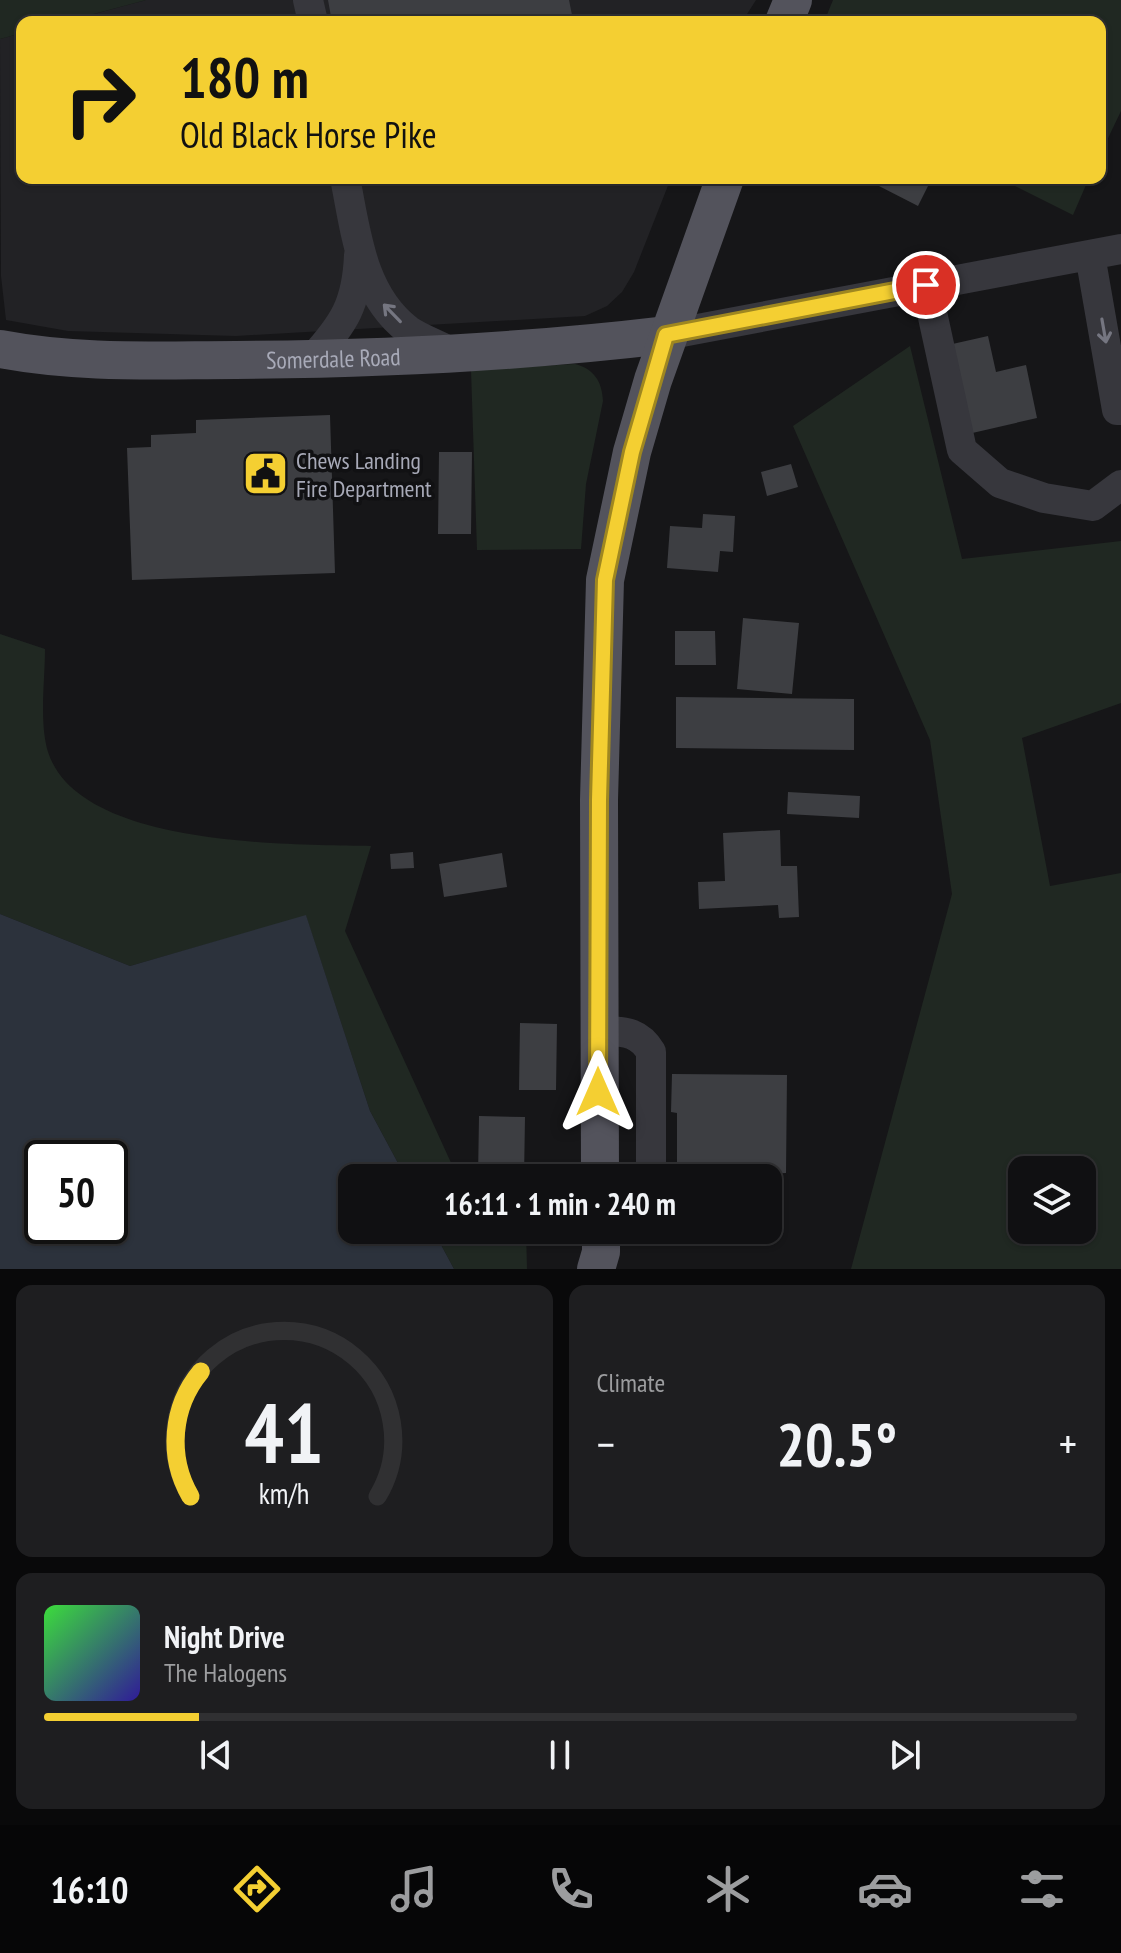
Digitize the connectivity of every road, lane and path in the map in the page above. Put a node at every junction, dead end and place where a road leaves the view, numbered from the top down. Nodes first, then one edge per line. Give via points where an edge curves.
1 (346, 184) edge
2 (723, 184) edge
3 (359, 249) junction
4 (1121, 249) edge
5 (1090, 255) junction
6 (926, 285) junction
7 (666, 335) junction
8 (0, 349) edge
9 (453, 353) junction
10 (312, 359) junction
11 (1121, 410) edge
12 (1121, 485) edge
13 (598, 1030) junction
14 (600, 1164) edge
15 (651, 1164) edge

1 - 3 street
2 - 7 main road
9 -> 3 street via 409,330 384,306
3 - 10 street via 349,312
4 - 5 street
5 - 6 street
5 -> 11 street
6 - 7 street
6 - 12 street via 962,450 1000,483 1044,498 1093,506
7 - 9 main road, Somerdale Road
7 - 13 main road via 632,452 605,580
8 - 10 main road, Somerdale Road via 124,363
9 - 10 main road, Somerdale Road
13 - 14 main road
13 - 15 street via 632,1033 644,1039 651,1052

